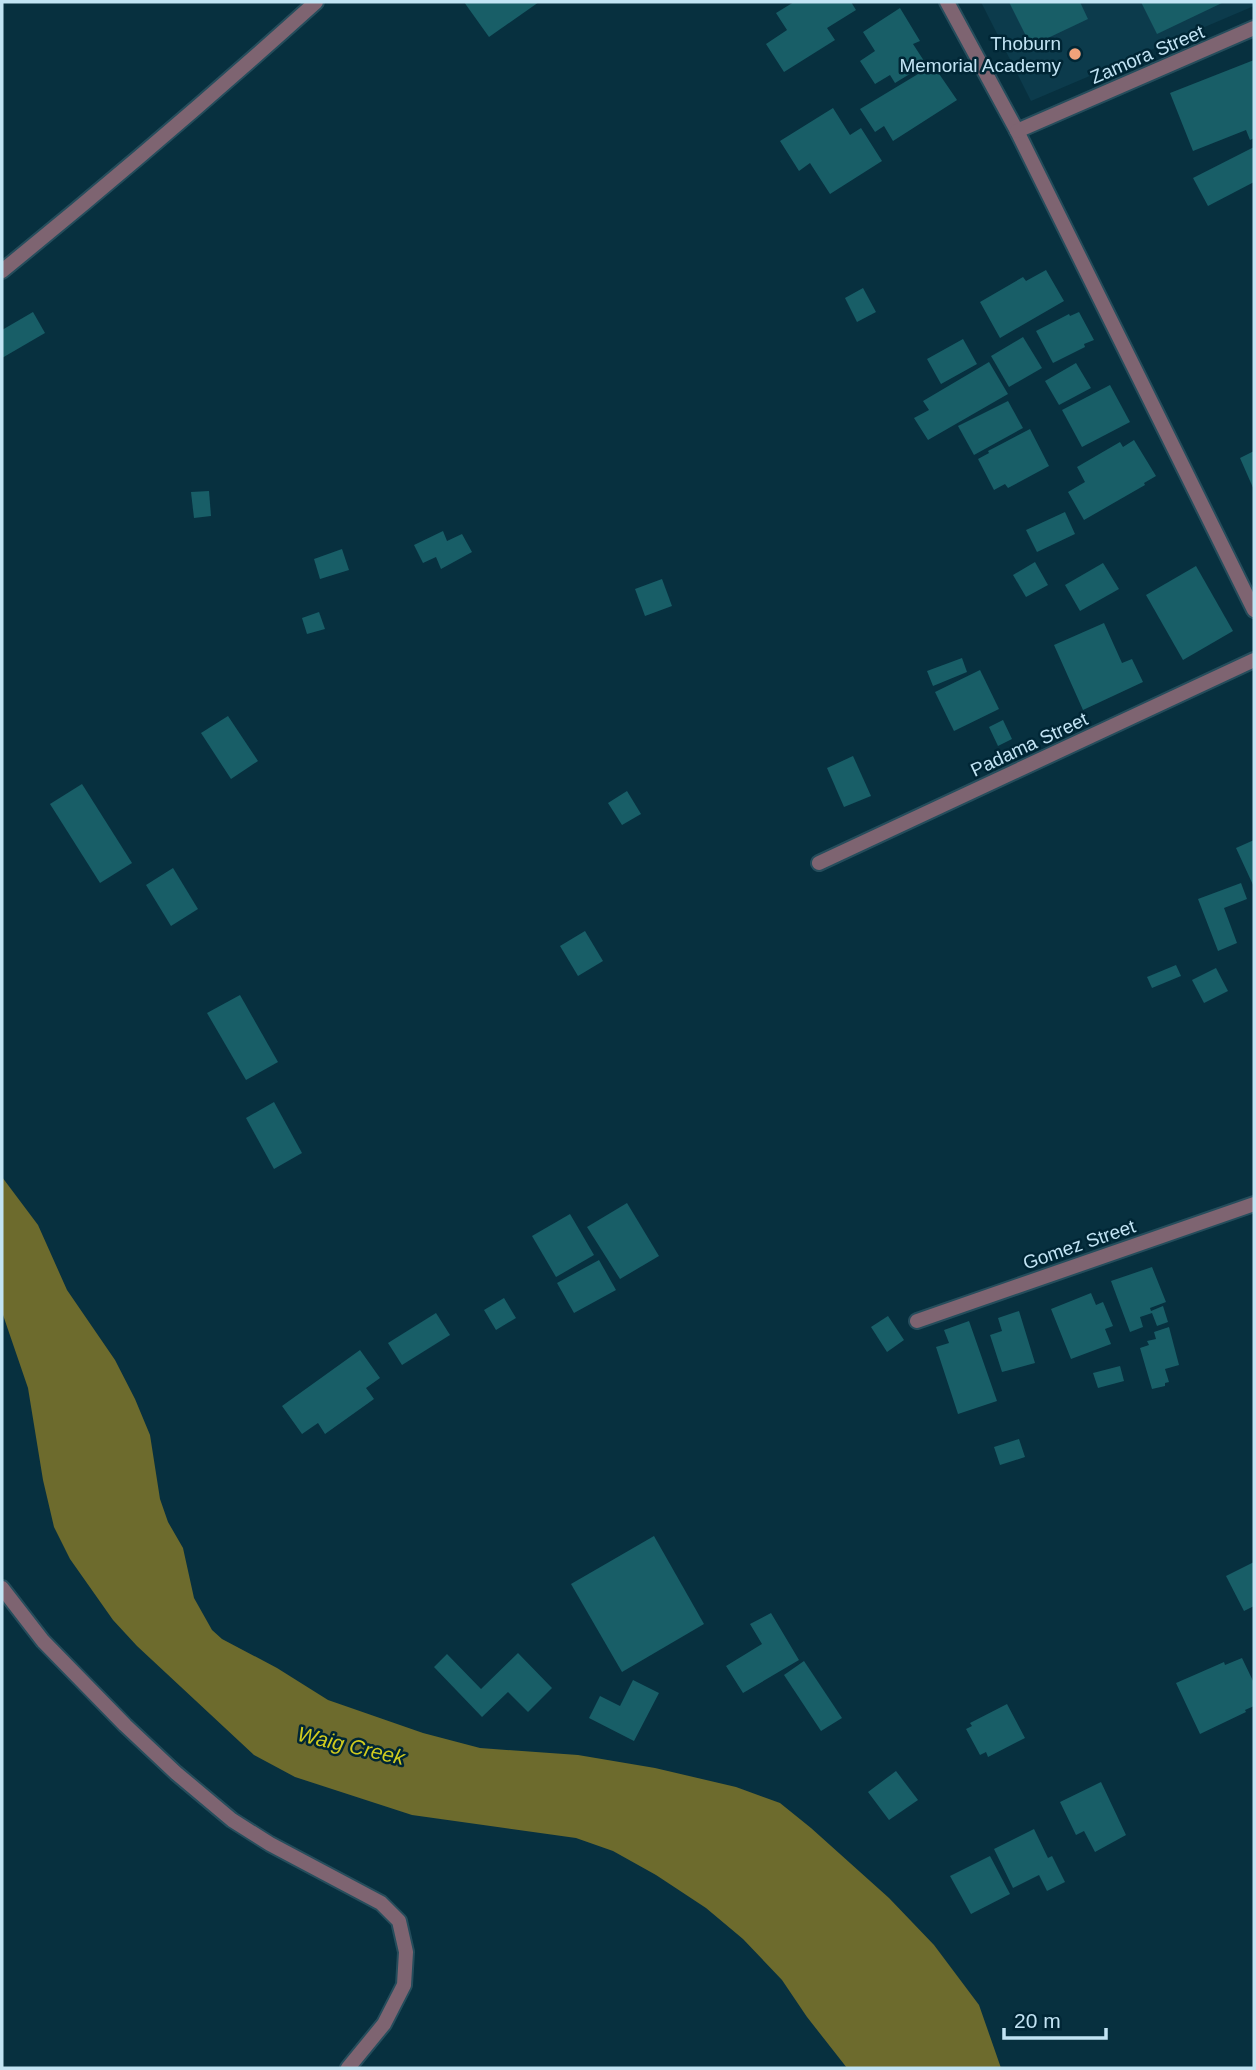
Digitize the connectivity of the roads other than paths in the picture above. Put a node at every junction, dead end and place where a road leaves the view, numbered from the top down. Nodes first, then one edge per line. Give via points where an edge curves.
1 (316, 2) edge
2 (947, 2) edge
3 (1254, 28) edge
4 (1017, 131) junction
5 (2, 271) edge
6 (1254, 610) edge
7 (1254, 660) edge
8 (819, 863) dead end
9 (1254, 1204) edge
10 (917, 1321) dead end
11 (2, 1588) edge
12 (348, 2068) edge

1 - 5 street
2 - 4 street
3 - 4 street, Zamora Street
4 - 6 street
7 - 8 street, Padama Street
9 - 10 street, Gomez Street
11 - 12 street via 43,1641 107,1707 232,1821 381,1903 399,1921 406,1952 404,1985 384,2024

